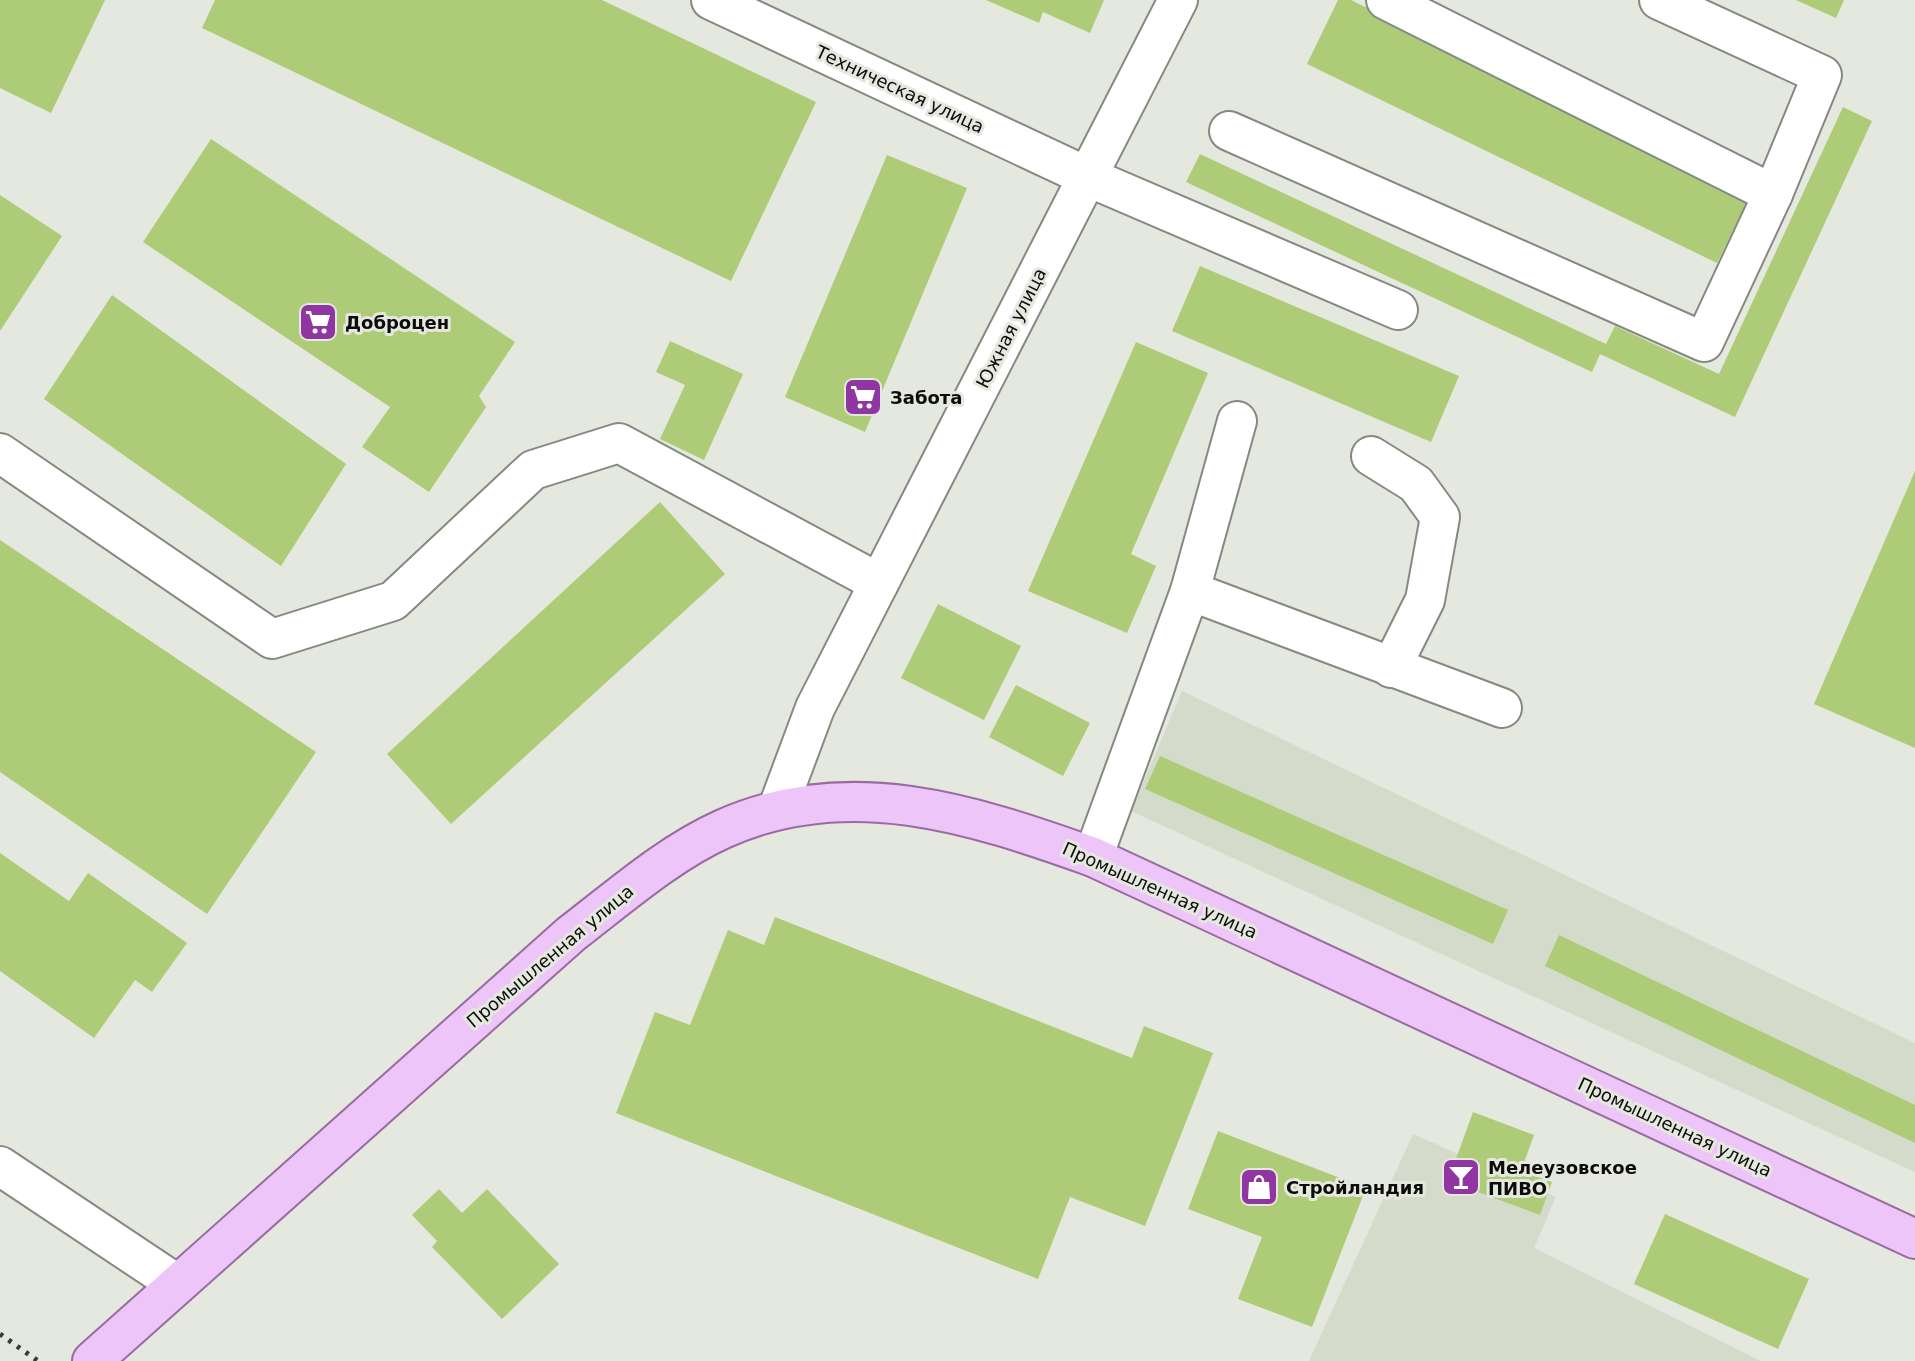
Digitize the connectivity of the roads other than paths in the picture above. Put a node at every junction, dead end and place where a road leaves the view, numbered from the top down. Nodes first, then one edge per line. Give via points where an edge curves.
1 (711, 0) edge
2 (1178, 0) edge
3 (1386, 0) edge
4 (1659, 0) edge
5 (1229, 131) dead end
6 (1088, 177) junction
7 (1773, 194) junction
8 (1398, 310) dead end
9 (1237, 421) dead end
10 (0, 453) edge
11 (1371, 456) dead end
12 (879, 583) junction
13 (1190, 591) junction
14 (1391, 667) junction
15 (1502, 708) dead end
16 (777, 810) junction
17 (1093, 857) junction
18 (0, 1166) edge
19 (1915, 1239) edge
20 (177, 1284) junction
21 (92, 1361) edge

1 - 6 street, Техническая улица
2 - 6 street, Южная улица
3 - 7 street
4 - 7 street via 1822,75
5 - 7 street via 1704,342
6 - 8 street, Техническая улица
6 - 12 street, Южная улица
9 - 13 street
10 - 12 street via 272,639 393,601 533,470 619,443
11 - 14 street via 1416,484 1440,517 1425,600
12 - 16 street, Южная улица via 815,708
13 - 14 street
13 - 17 street
14 - 15 street
16 - 17 main road, Промышленная улица via 830,800 895,802 1015,829
16 - 20 main road, Промышленная улица via 722,829 643,878 581,926
17 - 19 main road, Промышленная улица
18 - 20 street
20 - 21 main road, Промышленная улица

